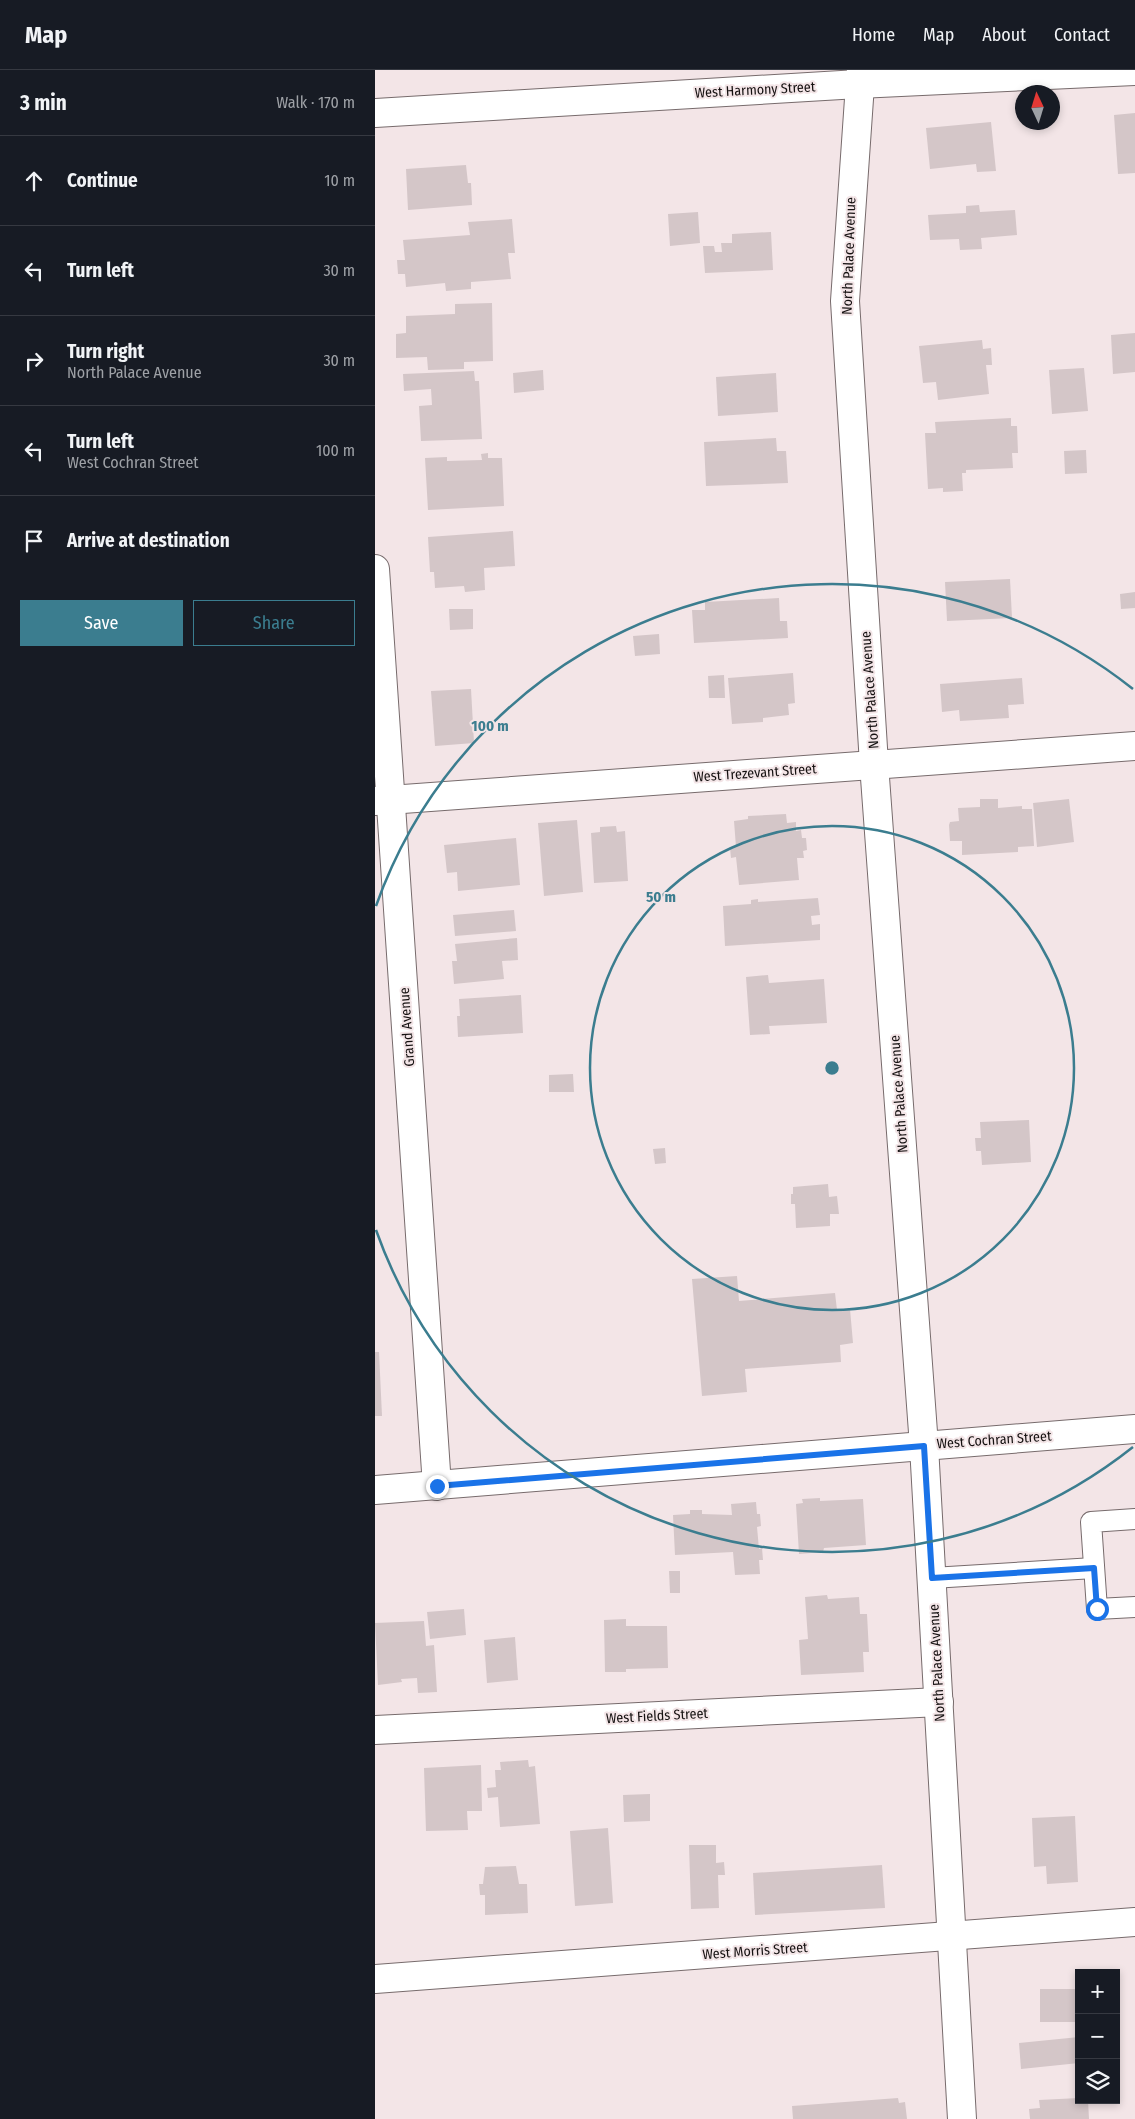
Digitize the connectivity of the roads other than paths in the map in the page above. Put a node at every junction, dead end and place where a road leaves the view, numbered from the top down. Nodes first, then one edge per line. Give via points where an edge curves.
1 (1135, 71) edge
2 (859, 77) edge
3 (375, 113) edge
4 (375, 569) edge
5 (1135, 746) edge
6 (874, 764) junction
7 (383, 800) edge
8 (1135, 1429) edge
9 (924, 1446) junction
10 (437, 1486) junction
11 (375, 1490) edge
12 (1135, 1519) edge
13 (1094, 1568) junction
14 (932, 1578) junction
15 (1135, 1607) edge
16 (939, 1702) junction
17 (375, 1730) edge
18 (1135, 1922) edge
19 (951, 1936) junction
20 (375, 1979) edge
21 (962, 2119) edge

1 - 2 street, West Harmony Street
2 - 3 street, West Harmony Street
2 - 6 street, North Palace Avenue via 845,301
4 - 7 street, Grand Avenue
5 - 6 street, West Trezevant Street
6 - 7 street, West Trezevant Street
6 - 9 street, North Palace Avenue
7 - 10 street, Grand Avenue
8 - 9 street, West Cochran Street
9 - 10 street, West Cochran Street
9 - 14 street, North Palace Avenue
10 - 11 street, West Cochran Street
12 - 13 lane via 1091,1522
13 - 14 lane
13 - 15 lane via 1097,1609
14 - 16 street, North Palace Avenue
16 - 17 street, West Fields Street
16 - 19 street, North Palace Avenue
18 - 19 street, West Morris Street
19 - 20 street, West Morris Street
19 - 21 street, North Palace Avenue

